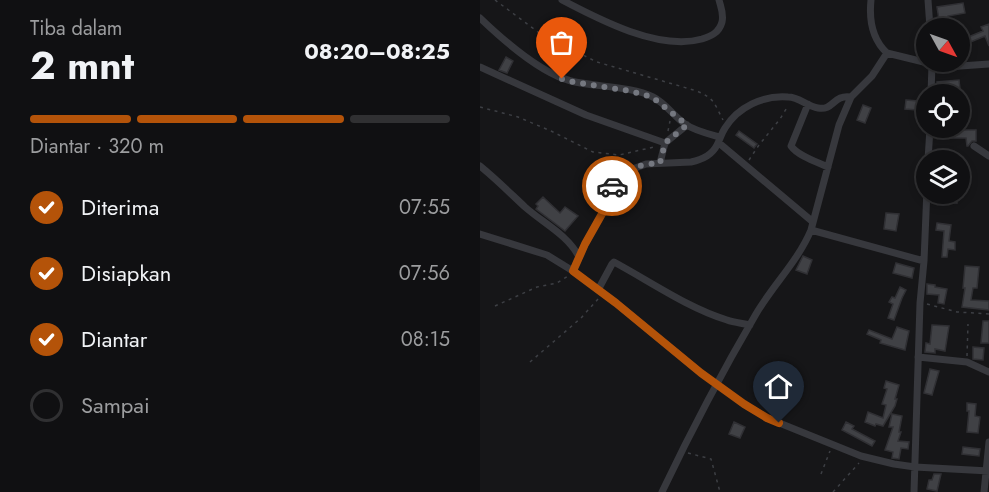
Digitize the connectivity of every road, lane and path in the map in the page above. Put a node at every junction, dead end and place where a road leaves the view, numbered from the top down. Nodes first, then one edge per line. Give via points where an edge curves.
1 (495, 0) edge
2 (562, 0) edge
3 (719, 0) edge
4 (871, 0) edge
5 (928, 0) edge
6 (480, 18) edge
7 (929, 18) edge
8 (887, 53) junction
9 (916, 61) edge
10 (970, 64) edge
11 (989, 64) edge
12 (480, 67) edge
13 (793, 97) junction
14 (851, 97) junction
15 (808, 104) junction
16 (480, 107) edge
17 (672, 112) junction
18 (687, 125) junction
19 (726, 126) junction
20 (719, 140) junction
21 (664, 142) junction
22 (975, 146) dead end
23 (989, 156) edge
24 (660, 163) junction
25 (745, 165) junction
26 (480, 166) edge
27 (828, 167) junction
28 (926, 204) edge
29 (813, 222) junction
30 (811, 230) junction
31 (480, 234) edge
32 (579, 257) junction
33 (924, 261) junction
34 (573, 271) junction
35 (601, 292) junction
36 (920, 303) junction
37 (495, 306) dead end
38 (989, 314) edge
39 (968, 324) dead end
40 (750, 325) junction
41 (918, 357) junction
42 (530, 362) dead end
43 (967, 362) junction
44 (989, 372) edge
45 (717, 384) junction
46 (989, 442) edge
47 (832, 444) junction
48 (681, 451) junction
49 (861, 456) junction
50 (915, 467) junction
51 (987, 471) edge
52 (820, 474) dead end
53 (662, 492) edge
54 (720, 492) edge
55 (833, 492) edge
56 (914, 492) edge
57 (984, 492) edge

1 - 19 path via 542,35 597,62 708,96 716,103
2 - 3 street via 604,21 674,42 715,34 722,22
4 - 8 street via 871,23
5 - 7 street
6 - 17 street via 522,55 562,79 652,97
8 - 9 street
8 - 14 street
10 - 11 street
12 - 21 street via 586,115
13 - 15 street
13 - 19 street via 775,96 757,102
13 - 25 path
14 - 15 street via 842,96 826,108
14 - 27 street
15 - 27 street via 791,146 799,154
16 - 21 path via 518,117 593,152 619,155
17 - 18 street
17 - 21 path
18 - 20 street
18 - 21 street
19 - 20 street
20 - 24 street via 712,153 697,161
20 - 25 street
21 - 24 street
22 - 23 street
24 - 32 street via 640,165 616,179 607,205
25 - 29 street
26 - 32 street via 570,243
27 - 29 street
28 - 33 street
29 - 30 street
30 - 33 street
30 - 40 street
31 - 34 street via 547,255
32 - 34 street
33 - 36 street
34 - 35 street
34 - 37 path via 557,283 537,287
35 - 40 street via 614,262 707,313
35 - 42 path via 581,318
35 - 45 street
36 - 38 path via 957,312
36 - 41 street
39 - 43 path
40 - 45 street
41 - 43 street
41 - 50 street
43 - 44 street
45 - 47 street via 767,418
45 - 48 street
46 - 51 street
47 - 49 street
47 - 52 path
48 - 53 street
48 - 54 path via 711,459
49 - 50 street
49 - 55 path via 859,464
50 - 51 street
50 - 56 street
51 - 57 street

